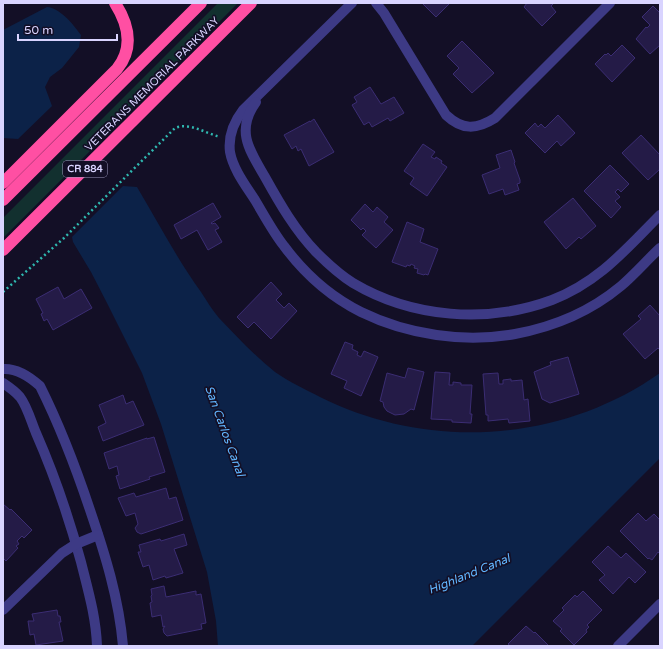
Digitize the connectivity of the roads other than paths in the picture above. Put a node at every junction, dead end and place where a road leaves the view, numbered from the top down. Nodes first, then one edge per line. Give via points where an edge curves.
1 (114, 3) edge
2 (201, 3) edge
3 (251, 3) edge
4 (352, 3) edge
5 (376, 3) edge
6 (610, 3) edge
7 (266, 88) junction
8 (3, 183) edge
9 (3, 200) edge
10 (660, 215) edge
11 (660, 248) edge
12 (3, 250) edge
13 (3, 369) edge
14 (3, 384) edge
15 (98, 535) junction
16 (76, 544) junction
17 (660, 604) edge
18 (3, 610) edge
19 (97, 646) edge
20 (123, 646) edge
21 (618, 646) edge

1 - 8 highway via 124,20 128,34 123,61
2 - 9 highway, VETERANS MEMORIAL PARKWAY / CR 884
3 - 12 highway, VETERANS MEMORIAL PARKWAY / CR 884
4 - 7 street
5 - 6 street via 446,115 456,124 471,127 480,126 495,118
7 - 10 street via 248,114 245,133 257,162 279,202 301,235 332,267 370,292 409,307 470,315 492,314 552,300 603,272
7 - 11 street via 235,120 229,139 232,161 283,245 302,268 347,304 378,320 417,331 457,337 497,336 532,330 567,318 596,304 622,285
13 - 15 street via 17,371 40,386 64,438
14 - 16 street via 14,390 21,398 47,460
15 - 16 street
15 - 20 street via 117,602
16 - 18 street via 59,556
16 - 19 street via 90,598
17 - 21 street

